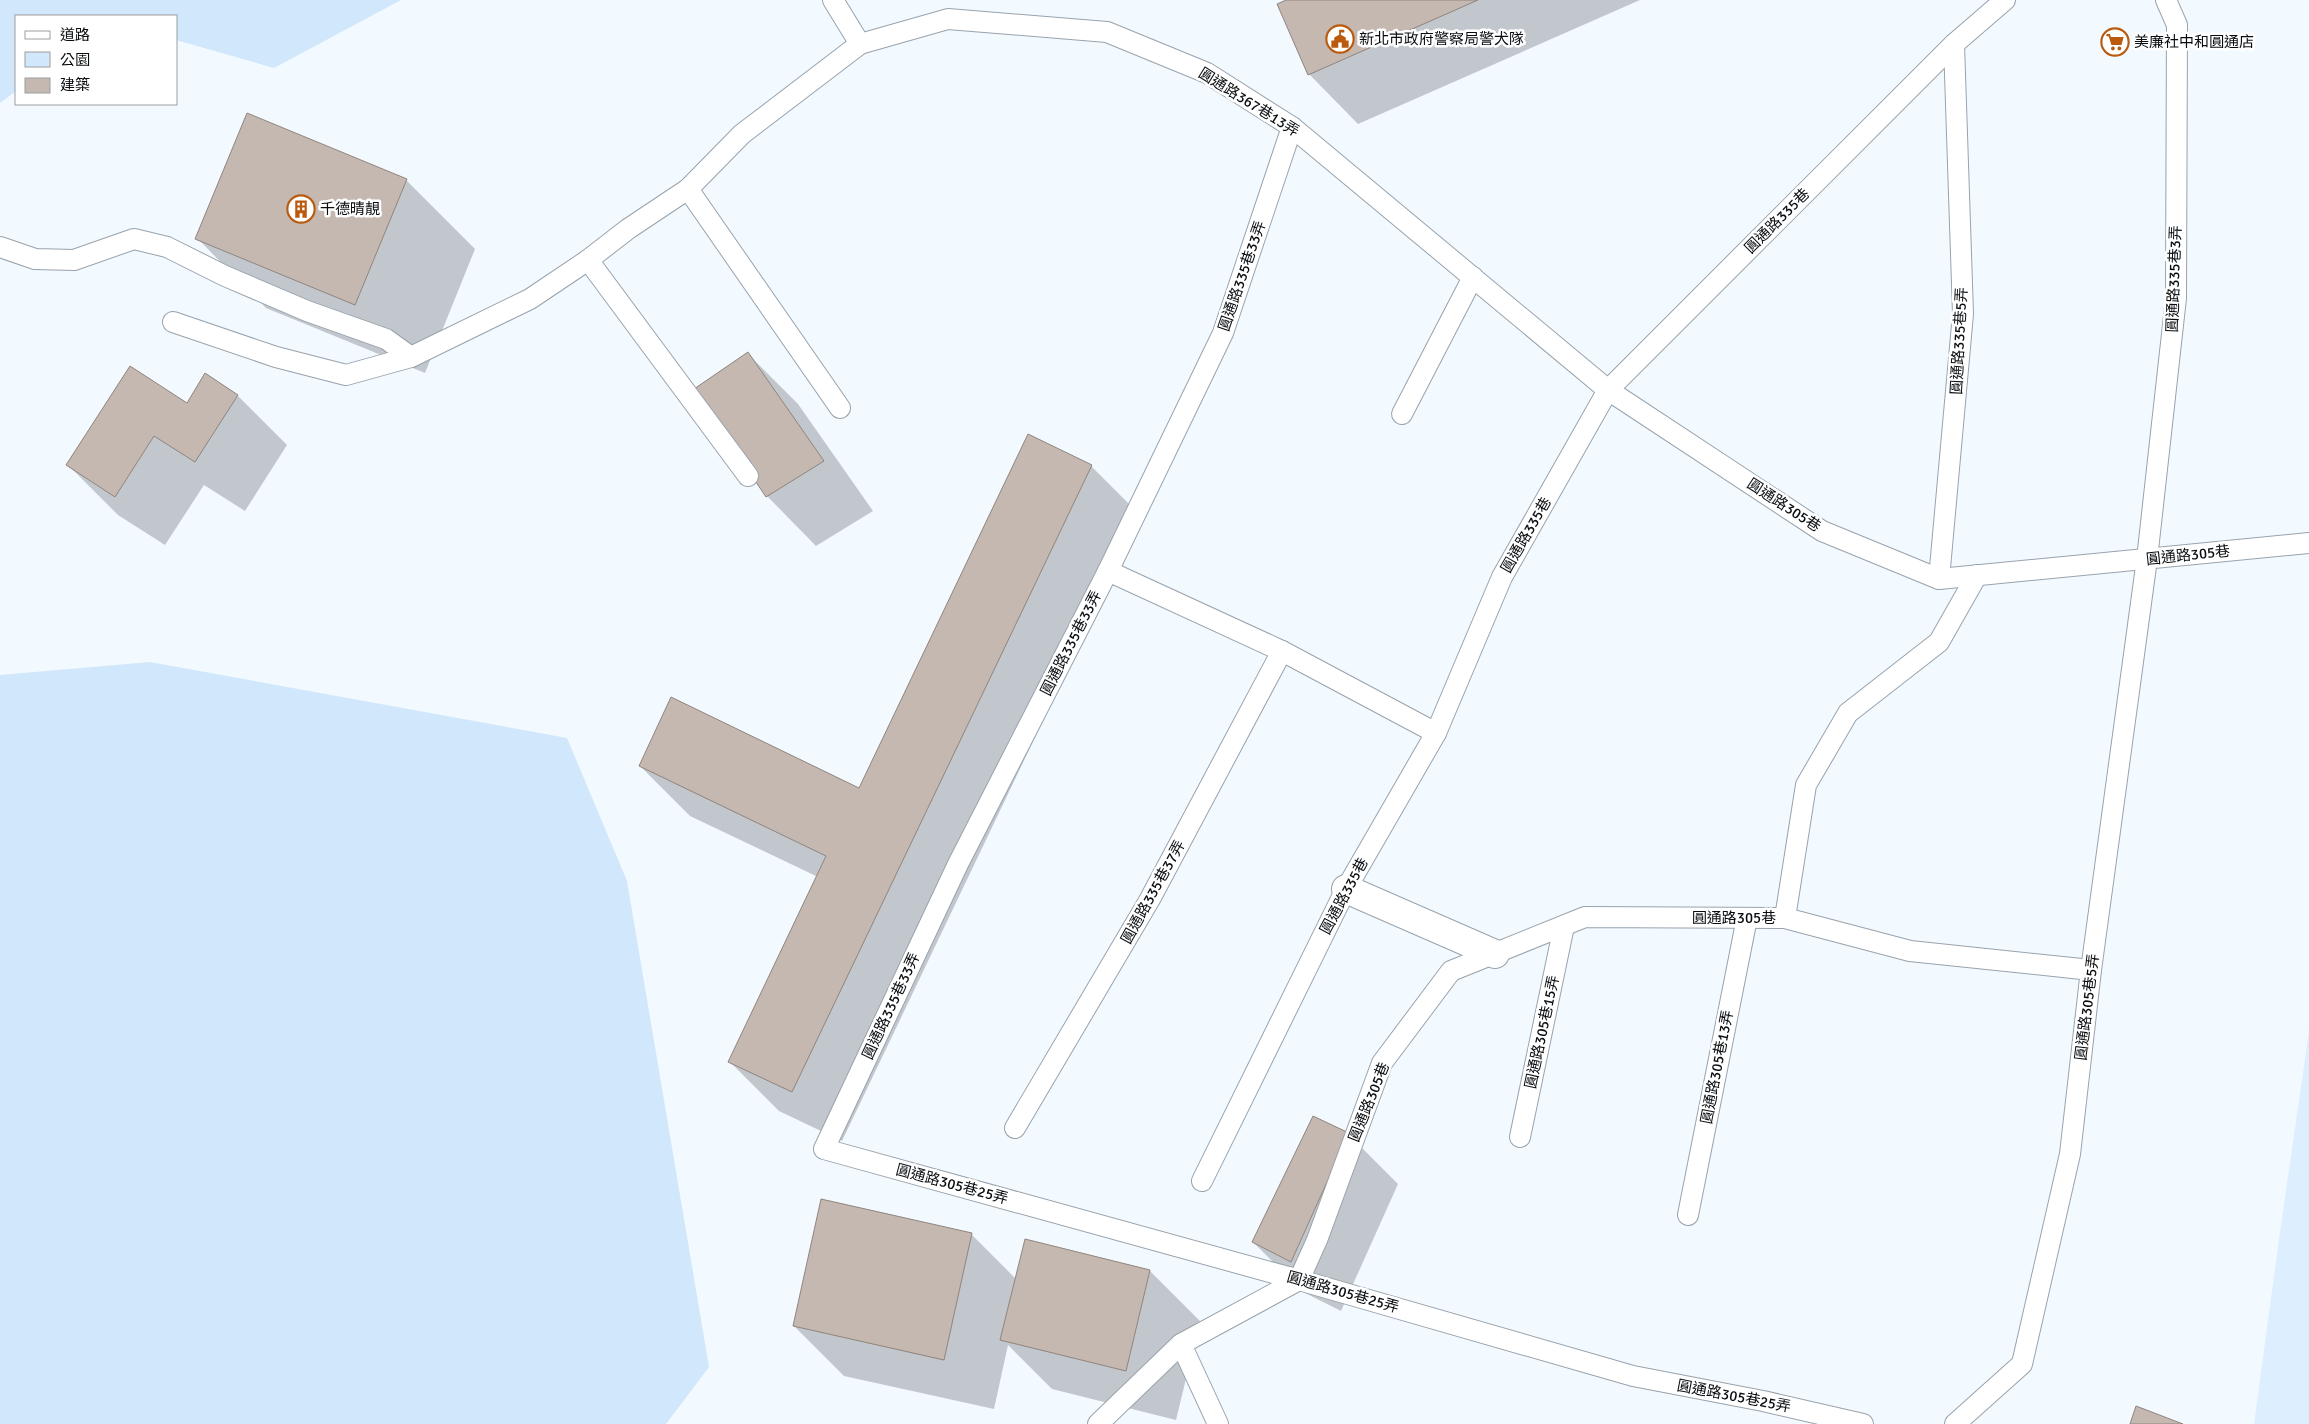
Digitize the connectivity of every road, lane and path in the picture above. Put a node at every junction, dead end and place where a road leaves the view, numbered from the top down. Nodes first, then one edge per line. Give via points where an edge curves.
1 (832, 0) edge
2 (2005, 0) edge
3 (2166, 0) edge
4 (860, 44) junction
5 (1954, 44) junction
6 (1292, 127) junction
7 (688, 189) junction
8 (0, 247) edge
9 (588, 260) junction
10 (1473, 277) junction
11 (173, 322) dead end
12 (411, 357) junction
13 (1608, 390) junction
14 (840, 408) dead end
15 (1402, 414) dead end
16 (748, 476) dead end
17 (2309, 543) edge
18 (2147, 559) junction
19 (1108, 571) junction
20 (1977, 575) junction
21 (1939, 579) junction
22 (1282, 651) junction
23 (1436, 733) junction
24 (1346, 889) junction
25 (1747, 918) junction
26 (1784, 918) junction
27 (1564, 926) junction
28 (1495, 954) junction
29 (2091, 970) junction
30 (1015, 1128) dead end
31 (1520, 1138) dead end
32 (824, 1149) joint
33 (1202, 1181) dead end
34 (1688, 1215) dead end
35 (1299, 1280) junction
36 (1181, 1344) junction
37 (1098, 1424) edge
38 (1218, 1424) edge
39 (1863, 1424) edge
40 (1955, 1424) edge

1 - 4 lane
2 - 5 lane, 圓通路335巷
3 - 18 lane, 圓通路335巷3弄 via 2178,26 2176,298
4 - 6 lane, 圓通路367巷13弄 via 948,19 1107,32 1207,73
4 - 7 lane via 742,134
5 - 13 lane, 圓通路335巷
5 - 21 lane, 圓通路335巷5弄 via 1963,314
6 - 10 lane, 圓通路367巷13弄
6 - 19 lane, 圓通路335巷33弄 via 1223,333
7 - 9 lane
7 - 14 lane
8 - 12 lane via 35,259 74,260 134,239 167,247 298,307 386,339
9 - 12 lane via 530,299
9 - 16 lane
10 - 13 lane, 圓通路367巷13弄
10 - 15 lane
11 - 12 lane via 276,357 346,375
13 - 21 lane, 圓通路305巷 via 1822,531
13 - 23 lane, 圓通路335巷 via 1502,577
17 - 18 lane, 圓通路305巷
18 - 20 lane, 圓通路305巷
18 - 29 lane, 圓通路305巷5弄
19 - 22 lane
19 - 32 lane, 圓通路335巷33弄 via 958,864
20 - 21 lane, 圓通路305巷
20 - 26 lane, 圓通路305巷 via 1939,642 1848,713 1806,785
22 - 23 lane
22 - 30 lane, 圓通路335巷37弄 via 1150,899
23 - 24 lane, 圓通路335巷
24 - 28 street
24 - 33 lane, 圓通路335巷
25 - 26 lane, 圓通路305巷
25 - 27 lane, 圓通路305巷 via 1585,917
25 - 34 lane, 圓通路305巷13弄
26 - 29 lane, 圓通路305巷 via 1910,951
27 - 28 lane, 圓通路305巷
27 - 31 lane, 圓通路305巷15弄
28 - 35 lane, 圓通路305巷 via 1451,971 1382,1064
29 - 40 lane, 圓通路305巷5弄 via 2070,1154 2022,1364
32 - 35 lane, 圓通路305巷25弄
35 - 36 lane
35 - 39 lane, 圓通路305巷25弄 via 1633,1376
36 - 37 lane
36 - 38 lane

